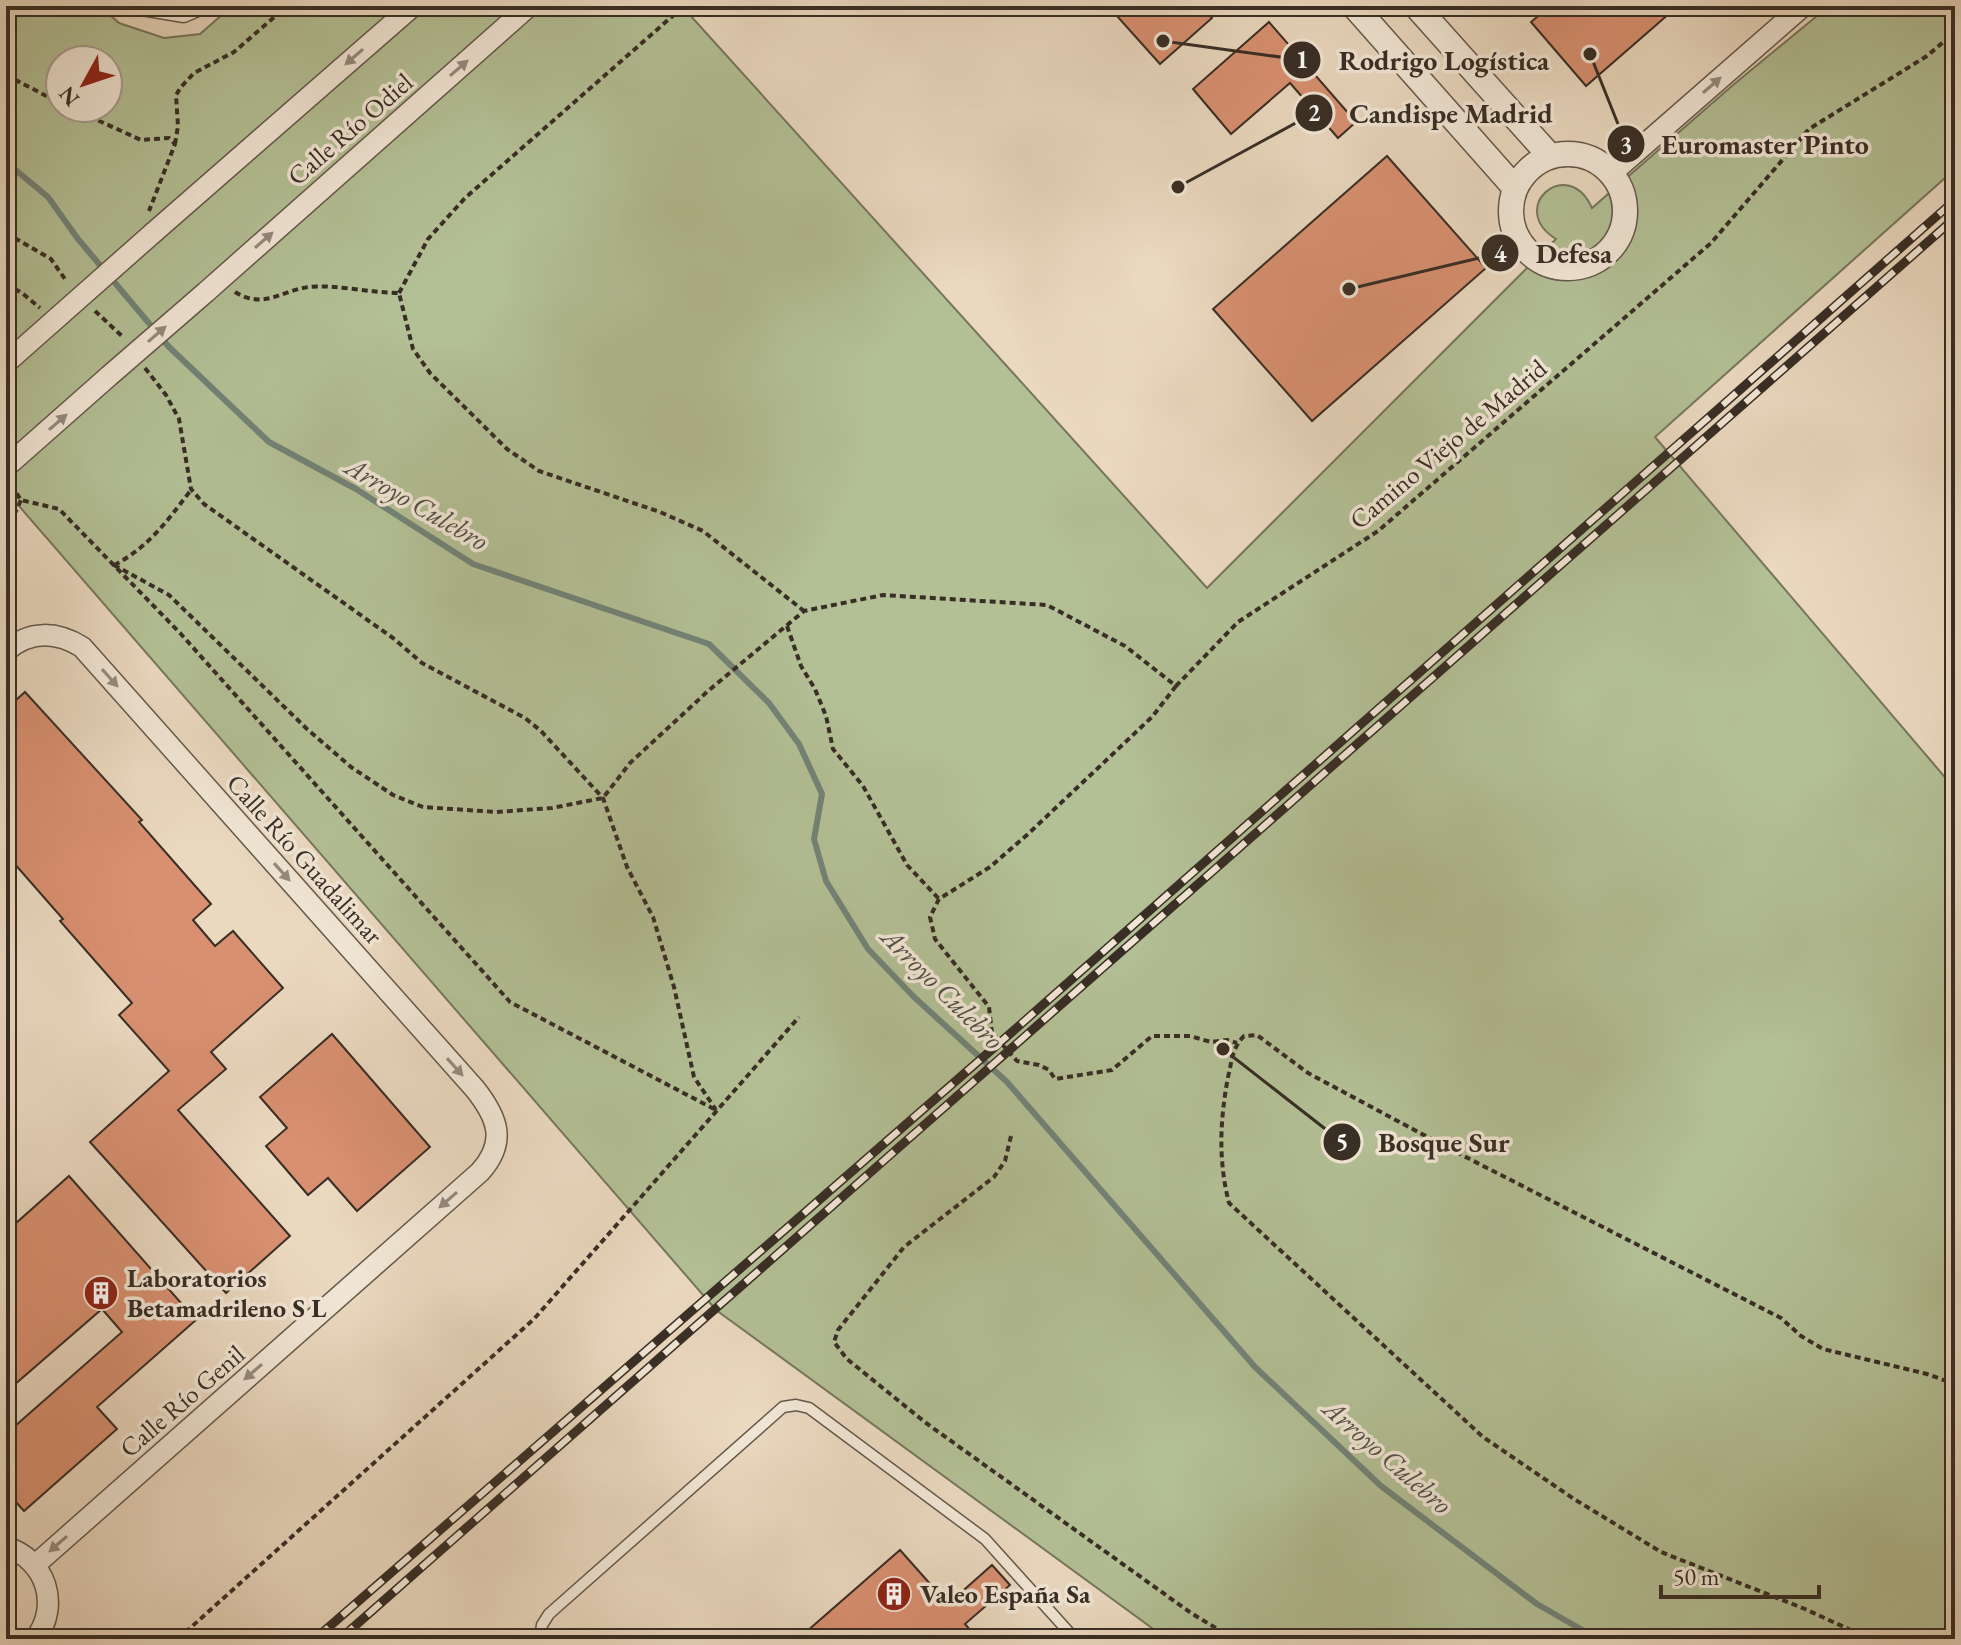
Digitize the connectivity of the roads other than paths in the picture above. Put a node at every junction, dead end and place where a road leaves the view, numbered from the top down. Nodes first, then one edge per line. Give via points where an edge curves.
1 (147, 6) edge
2 (197, 6) edge
3 (413, 6) edge
4 (529, 6) edge
5 (1354, 6) edge
6 (1416, 6) edge
7 (1803, 6) edge
8 (1550, 156) junction
9 (1612, 173) junction
10 (1515, 188) junction
11 (6, 363) edge
12 (6, 467) edge
13 (6, 651) edge
14 (497, 1142) joint
15 (6, 1547) edge
16 (35, 1565) junction
17 (35, 1639) edge
18 (540, 1639) edge
19 (1075, 1639) edge

1 - 2 street via 183,12
3 -> 11 street, Calle Río Odiel, bridge
12 -> 4 street, Calle Río Odiel, bridge
5 - 10 street
6 - 8 street
9 -> 7 street
8 - 9 street via 1580,154
8 - 10 street via 1536,163
9 - 10 street via 1624,198 1622,230 1602,257 1570,268 1535,258 1521,245 1511,215
13 -> 14 street, Calle Río Guadalimar via 23,639 48,635 82,647 489,1106
14 -> 16 street, Calle Río Genil via 480,1172
15 - 16 street
16 - 17 street via 46,1584 49,1607
18 - 19 lane via 549,1614 783,1407 796,1405 809,1408 985,1539

